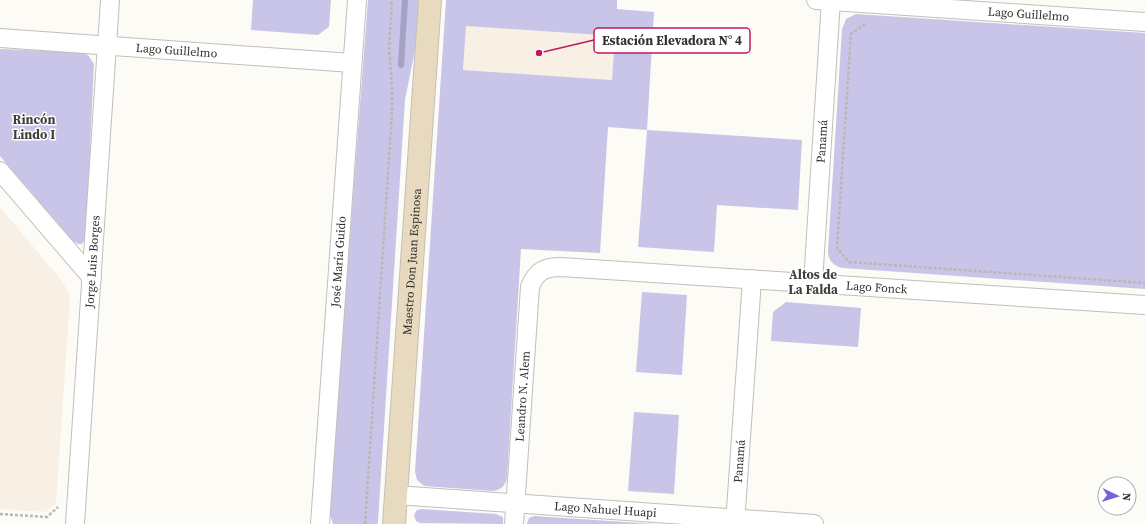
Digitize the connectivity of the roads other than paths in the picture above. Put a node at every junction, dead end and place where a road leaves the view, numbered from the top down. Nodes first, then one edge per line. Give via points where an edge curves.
1 (110, 0) edge
2 (357, 0) edge
3 (430, 0) edge
4 (826, 0) edge
5 (1023, 7) edge
6 (1145, 22) edge
7 (0, 38) edge
8 (108, 46) junction
9 (352, 63) junction
10 (0, 171) edge
11 (538, 272) joint
12 (92, 278) junction
13 (752, 279) junction
14 (813, 283) junction
15 (1145, 305) edge
16 (396, 495) junction
17 (515, 504) junction
18 (736, 521) edge
19 (75, 524) edge
20 (320, 524) edge
21 (394, 524) edge
22 (514, 524) edge
23 (814, 524) edge

1 - 8 street, Jorge Luis Borges
2 - 9 street, José María Guido
3 - 16 main road, Maestro Don Juan Espinosa
4 - 5 street, Lago Guillelmo
4 - 14 street, Panamá
5 - 6 street, Lago Guillelmo
7 - 8 street, Lago Guillelmo
8 - 9 street, Lago Guillelmo
8 - 12 street, Jorge Luis Borges
9 - 20 street, José María Guido
10 - 12 street
11 - 13 street, Lago Fonck via 545,268 561,267
11 - 17 street, Leandro N. Alem via 533,278 530,295
12 - 19 street, Jorge Luis Borges
13 - 14 street, Lago Fonck
13 - 18 street, Panamá
14 - 15 street, Lago Fonck
16 - 17 street, Lago Nahuel Huapi
16 - 21 main road, Maestro Don Juan Espinosa
17 - 18 street, Lago Nahuel Huapi
17 - 22 street, Leandro N. Alem
18 - 23 street, Lago Nahuel Huapi

